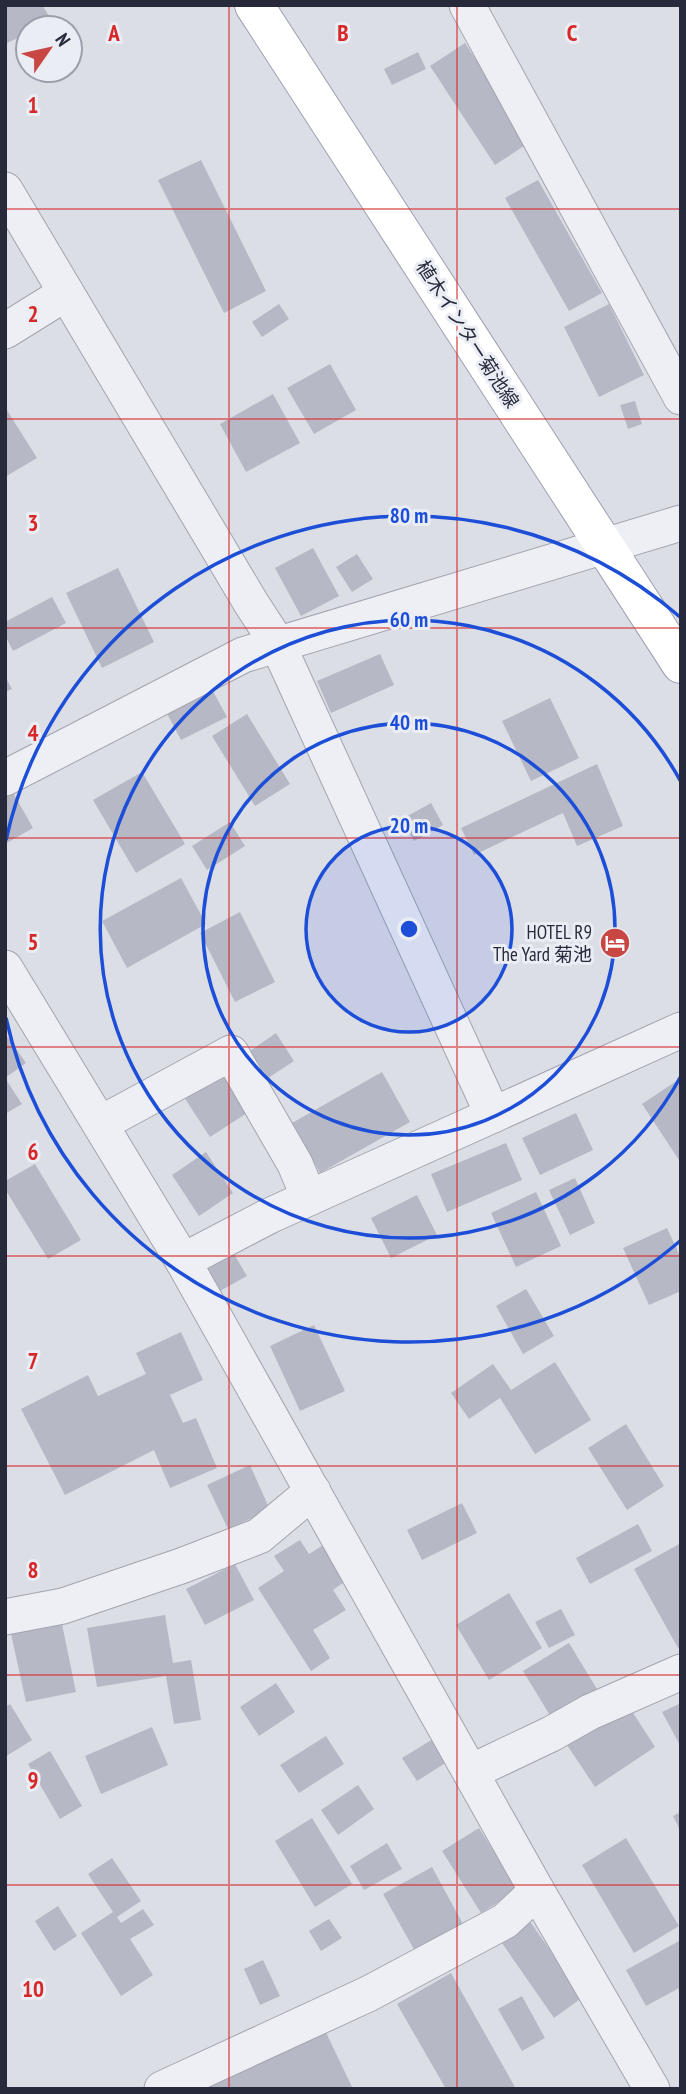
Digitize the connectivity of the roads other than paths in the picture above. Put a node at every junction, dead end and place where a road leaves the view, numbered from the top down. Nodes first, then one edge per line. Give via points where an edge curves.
1 (254, 5) edge
2 (467, 5) edge
3 (5, 190) edge
4 (66, 292) junction
5 (5, 331) edge
6 (681, 397) edge
7 (681, 523) edge
8 (604, 545) junction
9 (277, 643) junction
10 (681, 664) edge
11 (5, 778) edge
12 (5, 968) edge
13 (681, 1030) edge
14 (493, 1115) junction
15 (100, 1124) junction
16 (309, 1198) junction
17 (183, 1261) junction
18 (313, 1491) junction
19 (5, 1617) edge
20 (681, 1672) edge
21 (471, 1772) junction
22 (537, 1891) junction
23 (162, 2089) edge
24 (652, 2089) edge

1 - 8 main road, 植木インター菊池線
2 - 6 street
3 - 4 street
4 - 5 street
4 - 9 street
7 - 8 street
8 - 9 street
8 - 10 main road, 植木インター菊池線
9 - 11 street via 243,655
9 - 14 street
12 - 15 street
13 - 14 street
14 - 16 street
15 - 16 street via 231,1053 295,1164
15 - 17 street
16 - 17 street
17 - 18 street
18 - 19 street via 259,1536 63,1606
18 - 21 street
20 - 21 street
21 - 22 street
22 - 23 street via 505,1921 368,1994
22 - 24 street

